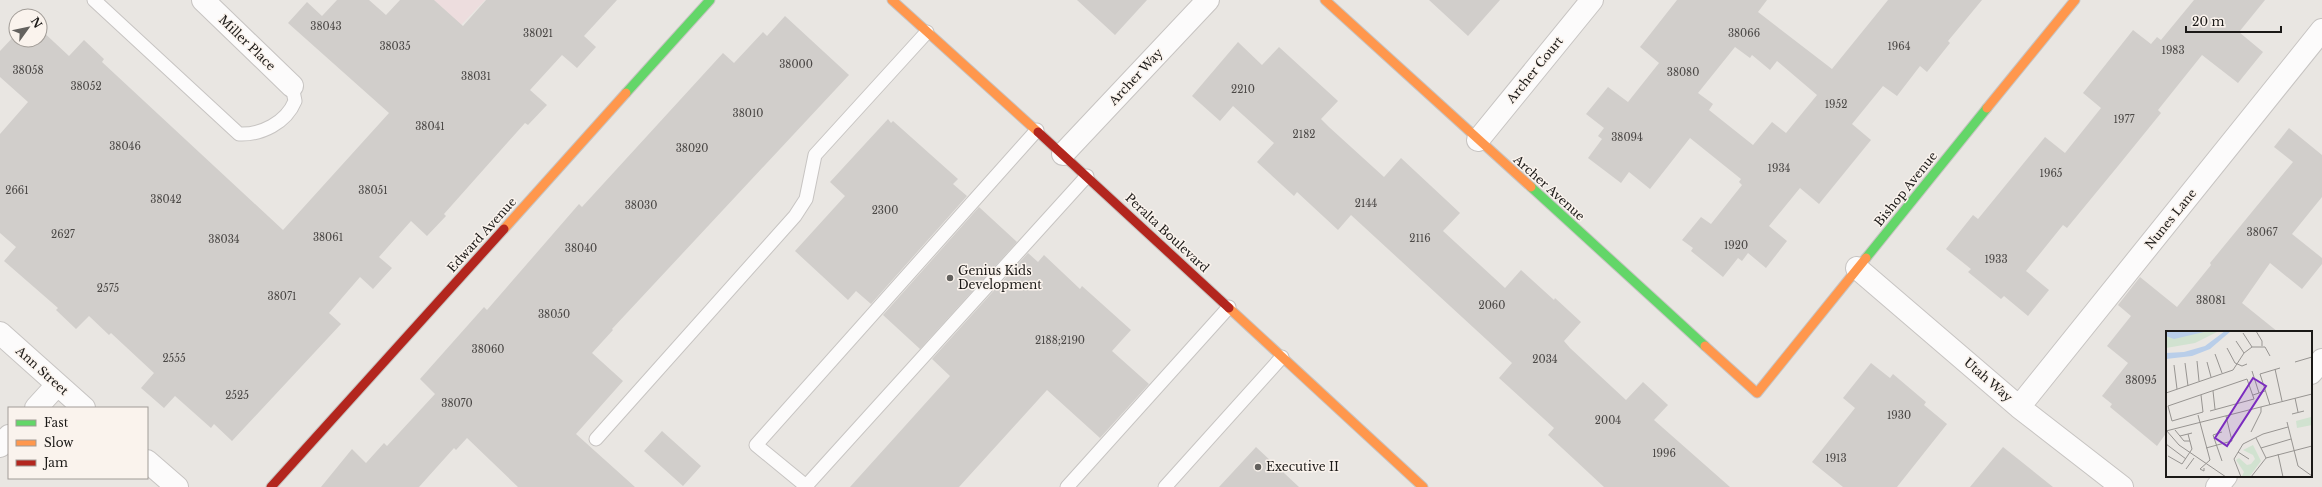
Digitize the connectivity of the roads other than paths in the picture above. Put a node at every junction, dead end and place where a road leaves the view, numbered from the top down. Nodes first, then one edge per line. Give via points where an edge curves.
1 (94, 0) edge
2 (203, 0) edge
3 (710, 0) edge
4 (892, 0) edge
5 (1208, 0) edge
6 (1325, 0) edge
7 (1592, 0) edge
8 (2076, 0) edge
9 (2322, 30) edge
10 (927, 32) junction
11 (292, 86) joint
12 (1037, 130) junction
13 (1478, 140) junction
14 (1063, 154) junction
15 (1087, 176) junction
16 (1857, 268) junction
17 (1229, 307) junction
18 (0, 333) edge
19 (1282, 357) junction
20 (2322, 360) edge
21 (2312, 372) edge
22 (57, 385) junction
23 (1756, 393) joint
24 (37, 407) edge
25 (83, 407) edge
26 (2019, 407) junction
27 (8, 437) edge
28 (596, 439) dead end
29 (0, 446) edge
30 (148, 462) edge
31 (2225, 477) edge
32 (177, 487) edge
33 (271, 487) edge
34 (1067, 487) edge
35 (1165, 487) edge
36 (1423, 487) edge
37 (2122, 487) edge
38 (2217, 487) edge

1 - 11 lane via 239,134 253,135 282,120 295,102
2 - 11 street, Miller Place
3 - 33 street, Edward Avenue
4 - 10 street, Peralta Boulevard
5 - 14 street, Archer Way
6 - 13 street, Archer Avenue
7 - 13 street, Archer Court
8 - 16 street, Bishop Avenue
9 - 26 street, Nunes Lane
10 - 12 street, Peralta Boulevard
10 - 28 lane via 815,155 806,199 795,216
12 - 14 street, Peralta Boulevard
12 - 15 lane via 756,445 806,486
13 - 23 street, Archer Avenue
14 - 15 street, Peralta Boulevard
15 - 17 street, Peralta Boulevard
16 - 23 street, Bishop Avenue
16 - 26 street, Utah Way
17 - 19 street, Peralta Boulevard
17 - 34 lane
18 - 22 street, Ann Street
19 - 35 lane
19 - 36 street, Peralta Boulevard
20 - 21 street
22 - 24 street
22 - 25 street, Ann Street
26 - 37 street, Utah Way
27 - 29 street
30 - 32 street
31 - 38 street

